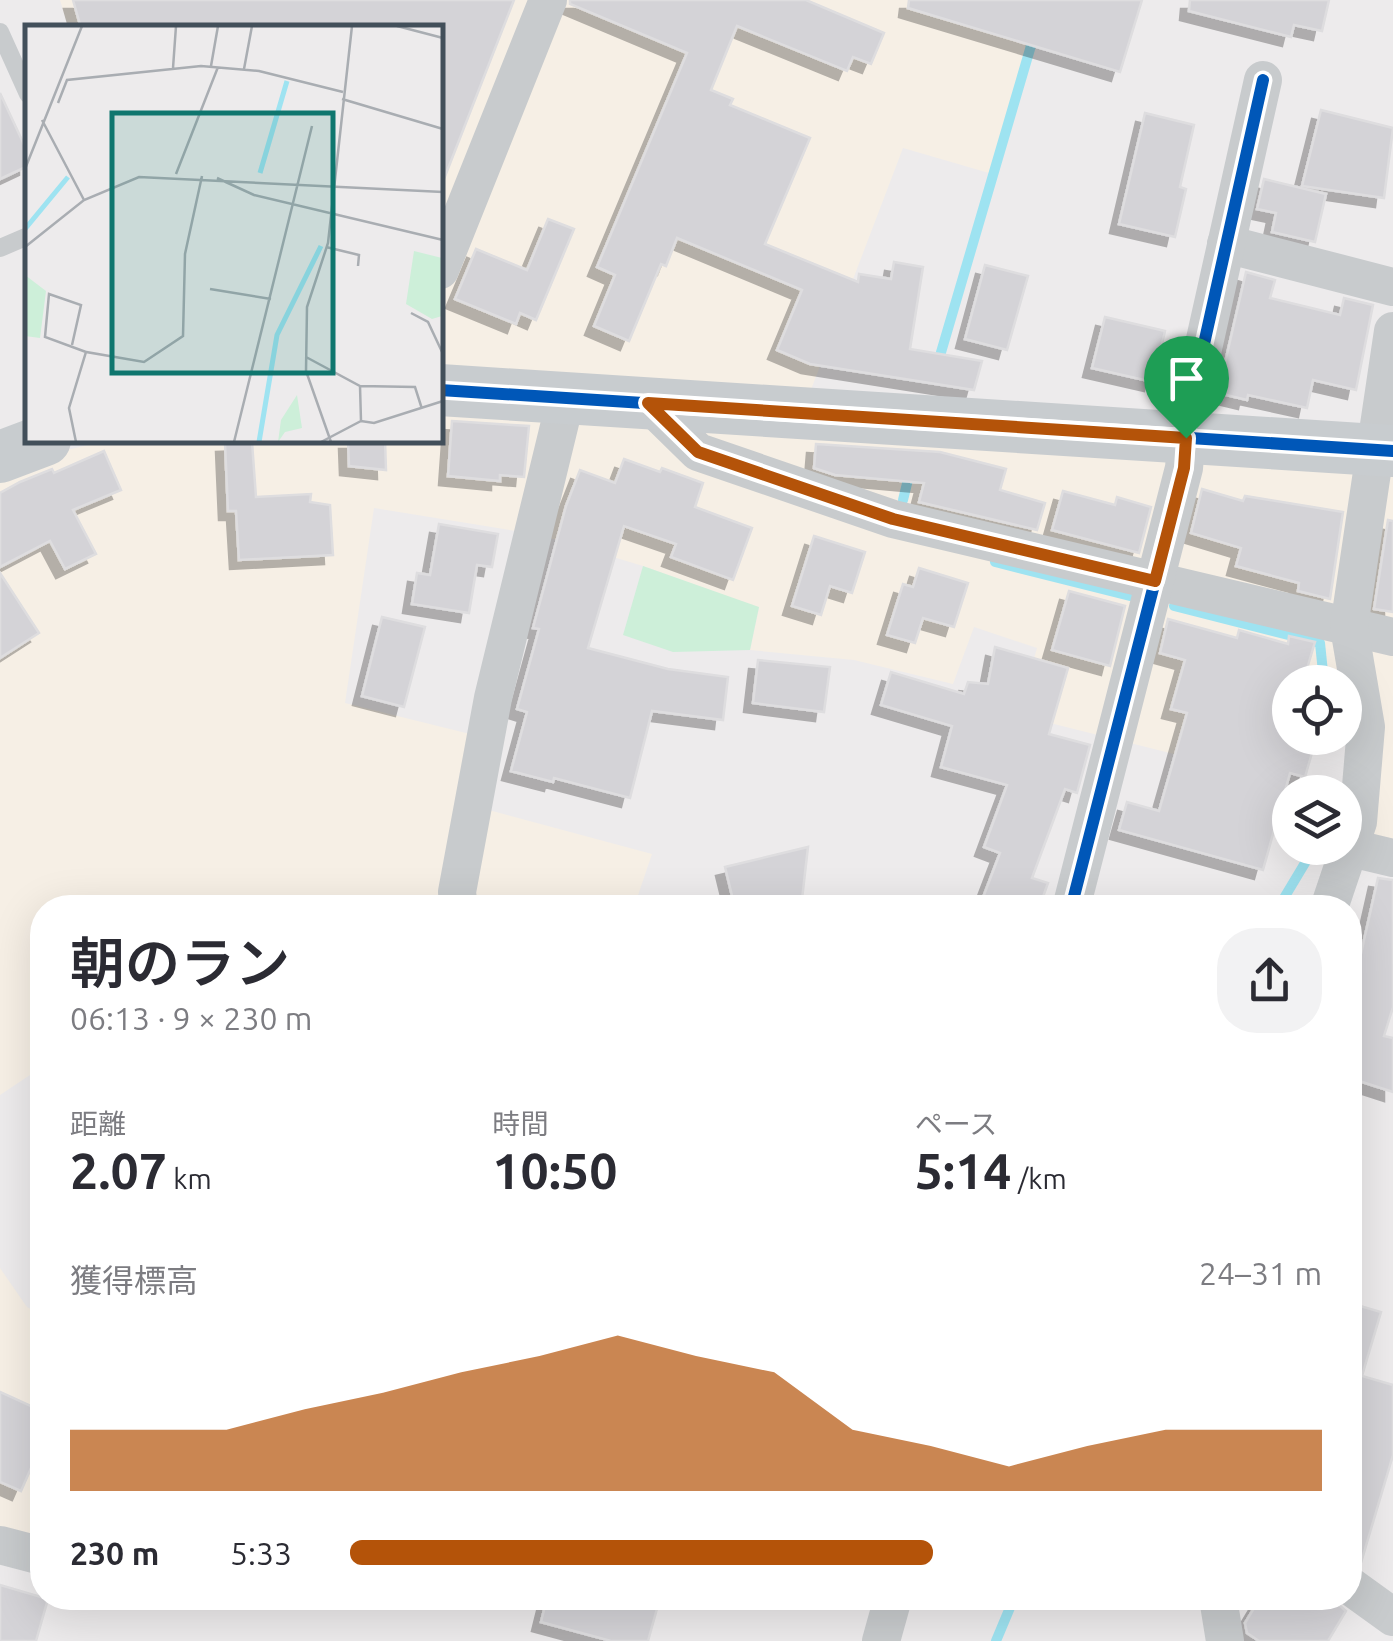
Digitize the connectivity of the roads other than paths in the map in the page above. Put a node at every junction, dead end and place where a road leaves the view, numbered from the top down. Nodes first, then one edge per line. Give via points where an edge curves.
1 (548, 0) edge
2 (0, 32) edge
3 (1263, 80) dead end
4 (25, 87) edge
5 (25, 237) edge
6 (1226, 244) junction
7 (0, 248) edge
8 (442, 265) edge
9 (1393, 287) edge
10 (1393, 331) edge
11 (442, 390) edge
12 (566, 398) junction
13 (648, 403) junction
14 (1186, 438) junction
15 (41, 442) edge
16 (1385, 451) edge
17 (0, 458) edge
18 (1155, 581) junction
19 (1349, 627) junction
20 (1393, 638) edge
21 (1362, 775) edge
22 (1362, 851) edge
23 (1393, 858) edge
24 (1344, 865) edge
25 (457, 895) edge
26 (1074, 895) edge
27 (1334, 895) edge
28 (0, 1546) edge
29 (30, 1553) edge
30 (1362, 1595) edge
31 (889, 1610) edge
32 (1220, 1610) edge
33 (1393, 1617) edge
34 (881, 1641) edge
35 (1225, 1641) edge

1 - 8 street
2 - 4 lane
3 - 6 street
5 - 7 lane
6 - 9 street
6 - 14 street
10 - 16 street
11 - 12 street
12 - 13 street
12 - 25 street via 493,698
13 - 14 street
13 - 18 street via 698,452 893,519
14 - 16 street
14 - 18 street
15 - 17 street
16 - 19 street
18 - 19 street
18 - 26 street
19 - 20 street
19 - 21 street via 1366,728
22 - 23 street
24 - 27 street
28 - 29 street
30 - 33 street
31 - 34 street
32 - 35 street

